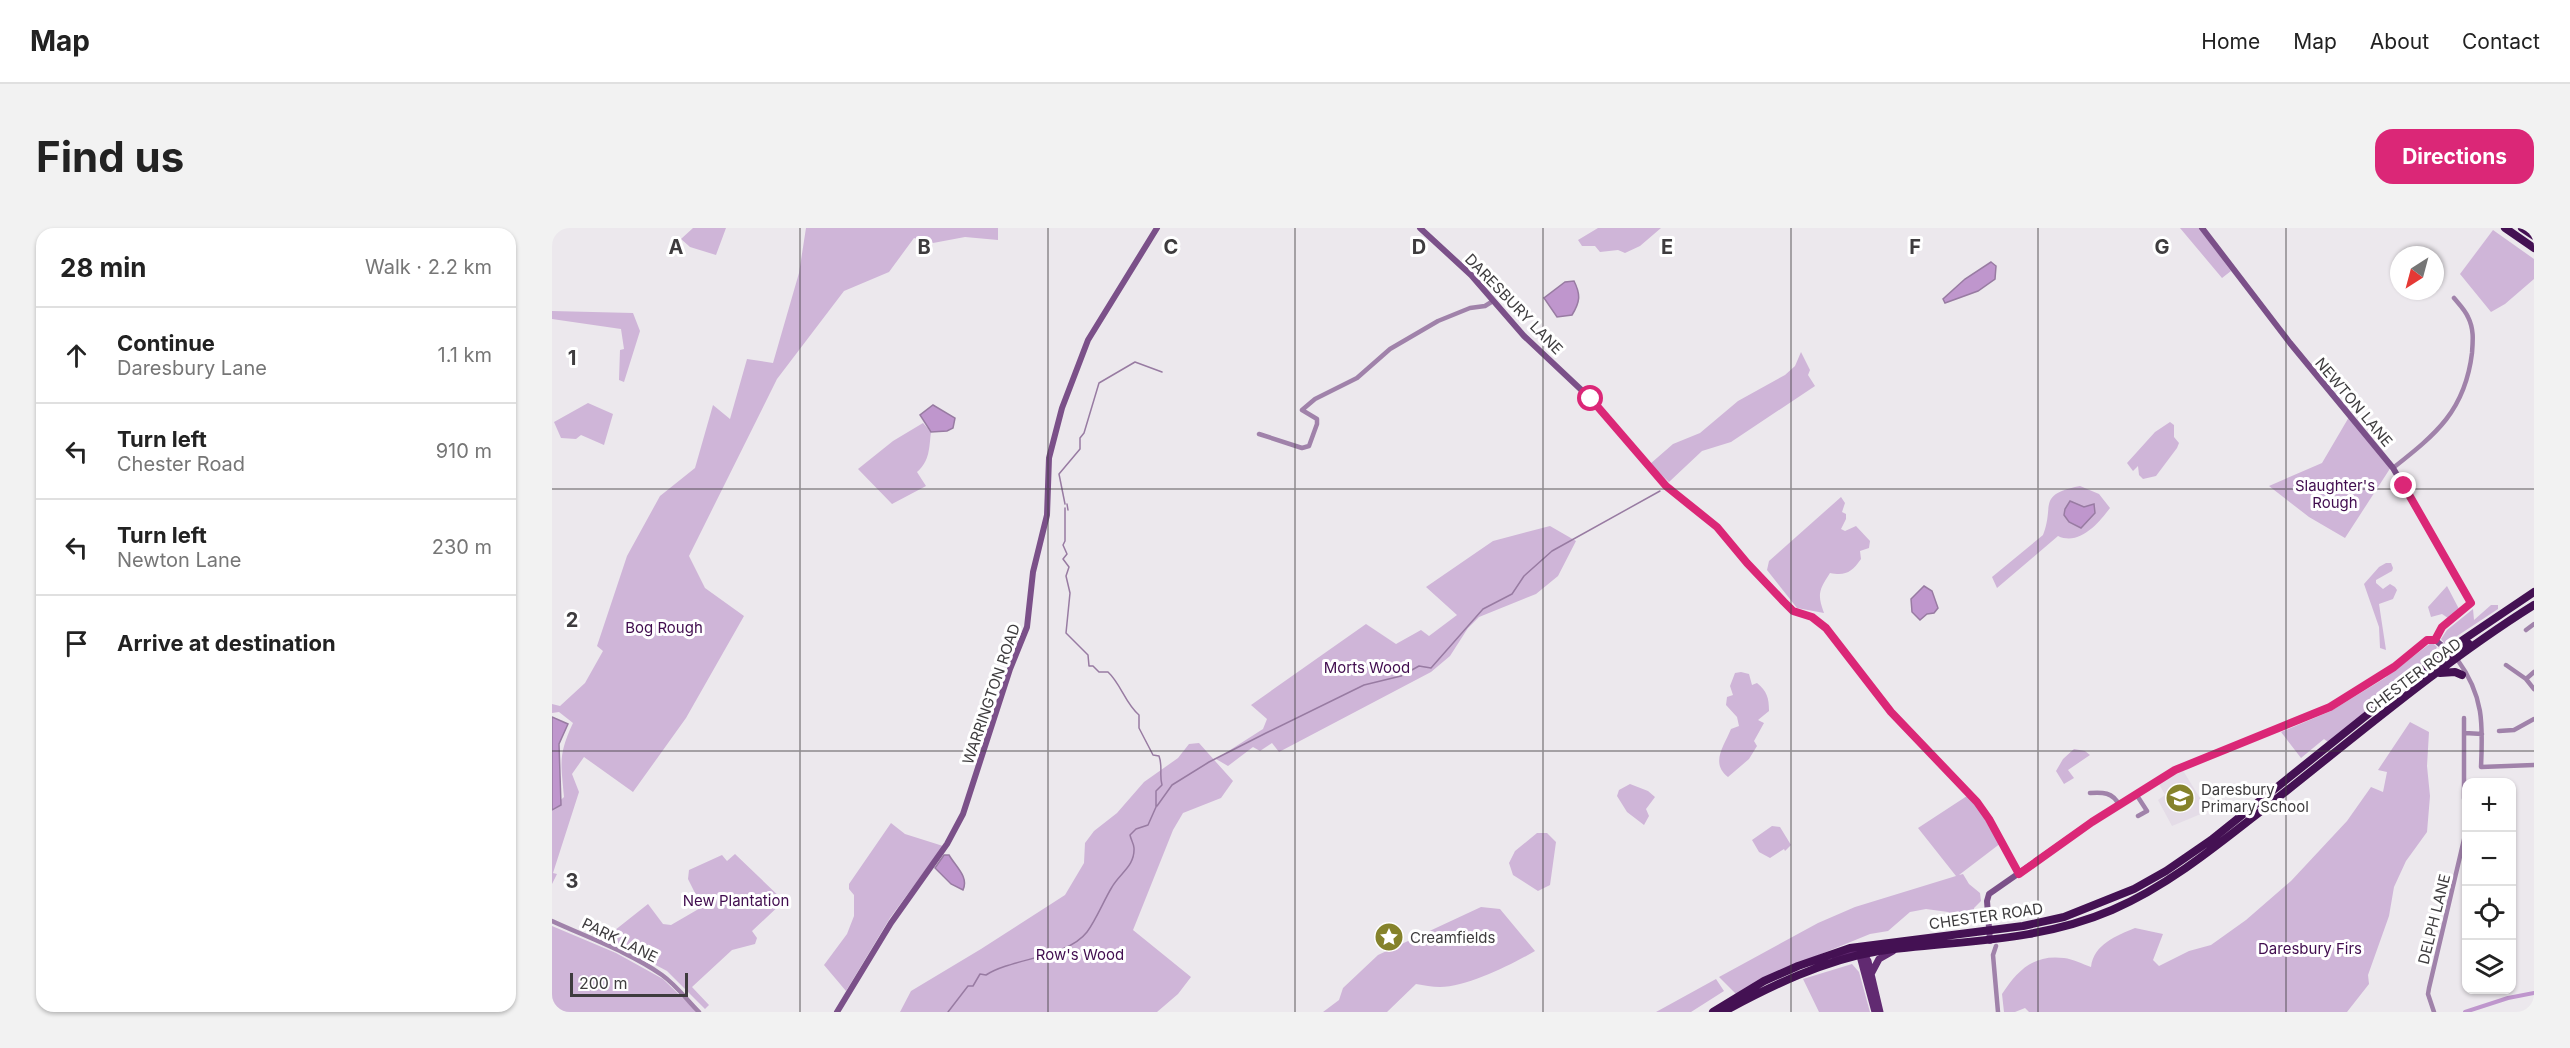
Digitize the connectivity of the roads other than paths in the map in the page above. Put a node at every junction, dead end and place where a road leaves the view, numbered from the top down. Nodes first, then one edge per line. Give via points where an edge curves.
1 (1157, 228) edge
2 (1420, 228) edge
3 (2202, 228) edge
4 (2505, 228) edge
5 (2522, 228) edge
6 (2534, 236) edge
7 (2534, 248) edge
8 (2454, 298) dead end
9 (1492, 301) junction
10 (1259, 434) dead end
11 (2393, 468) junction
12 (2534, 592) edge
13 (2471, 603) joint
14 (2534, 605) edge
15 (2534, 624) edge
16 (2526, 630) dead end
17 (2436, 641) junction
18 (2451, 656) junction
19 (2506, 665) dead end
20 (2534, 672) edge
21 (2439, 673) junction
22 (2465, 677) junction
23 (2526, 679) junction
24 (2534, 689) edge
25 (2464, 718) dead end
26 (2534, 719) edge
27 (2499, 730) dead end
28 (2465, 733) junction
29 (2482, 734) junction
30 (2534, 765) edge
31 (2464, 778) edge
32 (2090, 793) dead end
33 (2136, 794) junction
34 (2119, 805) junction
35 (2153, 807) dead end
36 (2147, 811) junction
37 (2138, 816) dead end
38 (2466, 832) edge
39 (2019, 874) junction
40 (552, 921) edge
41 (1990, 932) junction
42 (1993, 944) junction
43 (1871, 945) junction
44 (1898, 949) junction
45 (1862, 954) junction
46 (1823, 958) junction
47 (1847, 959) junction
48 (1869, 977) junction
49 (699, 1012) edge
50 (837, 1012) edge
51 (1713, 1012) edge
52 (1723, 1012) edge
53 (1875, 1012) edge
54 (1880, 1012) edge
55 (1998, 1012) edge
56 (2434, 1012) edge

1 - 50 street, WARRINGTON ROAD via 1088,340 1062,408 1049,458 1047,515 1033,572 1027,627 963,814
2 - 9 street, DARESBURY LANE
3 - 11 street, NEWTON LANE
4 - 7 highway
5 - 6 highway
8 - 11 street via 2468,317 2474,335 2470,370 2458,405 2436,432
9 - 10 street via 1438,321 1390,349 1357,378 1315,399 1302,410 1317,419 1309,446 1302,448
9 - 39 street, DARESBURY LANE via 1591,399 1666,486 1717,527 1793,611 1812,617 1826,628 1891,712 1977,802
11 - 13 street, NEWTON LANE
12 - 18 highway, CHESTER ROAD
13 - 17 street, CHESTER ROAD via 2442,627
14 - 18 highway, CHESTER ROAD
15 - 16 street
17 - 18 street
17 - 33 street, CHESTER ROAD via 2427,640 2394,667 2330,707 2187,764
18 - 21 highway, CHESTER ROAD
18 - 22 street
18 - 41 highway, CHESTER ROAD via 2393,695 2211,840 2155,878 2064,917
19 - 23 street
20 - 23 street
21 - 22 highway via 2450,671
21 - 42 highway, CHESTER ROAD via 2195,861 2149,891 2075,924
22 - 29 street via 2481,707
23 - 24 street
25 - 28 street
26 - 27 street via 2514,730
28 - 29 street
28 - 31 street
29 - 30 street via 2481,767
32 - 34 street via 2106,792
33 - 34 street, CHESTER ROAD
33 - 36 street
34 - 39 street, CHESTER ROAD
35 - 36 street
36 - 37 street
38 - 56 street, DELPH LANE via 2429,988
39 - 41 street, CHESTER ROAD via 1989,894
40 - 49 street, PARK LANE via 657,972
41 - 42 street
41 - 43 highway, CHESTER ROAD
42 - 44 highway, CHESTER ROAD
42 - 55 street
43 - 45 main road
43 - 46 highway, CHESTER ROAD
44 - 45 highway, CHESTER ROAD
44 - 48 main road via 1882,956
45 - 46 main road
45 - 47 highway, CHESTER ROAD
45 - 48 main road
46 - 51 highway, CHESTER ROAD via 1764,981
47 - 48 main road
47 - 52 highway, CHESTER ROAD via 1785,981
48 - 53 main road
48 - 54 main road

